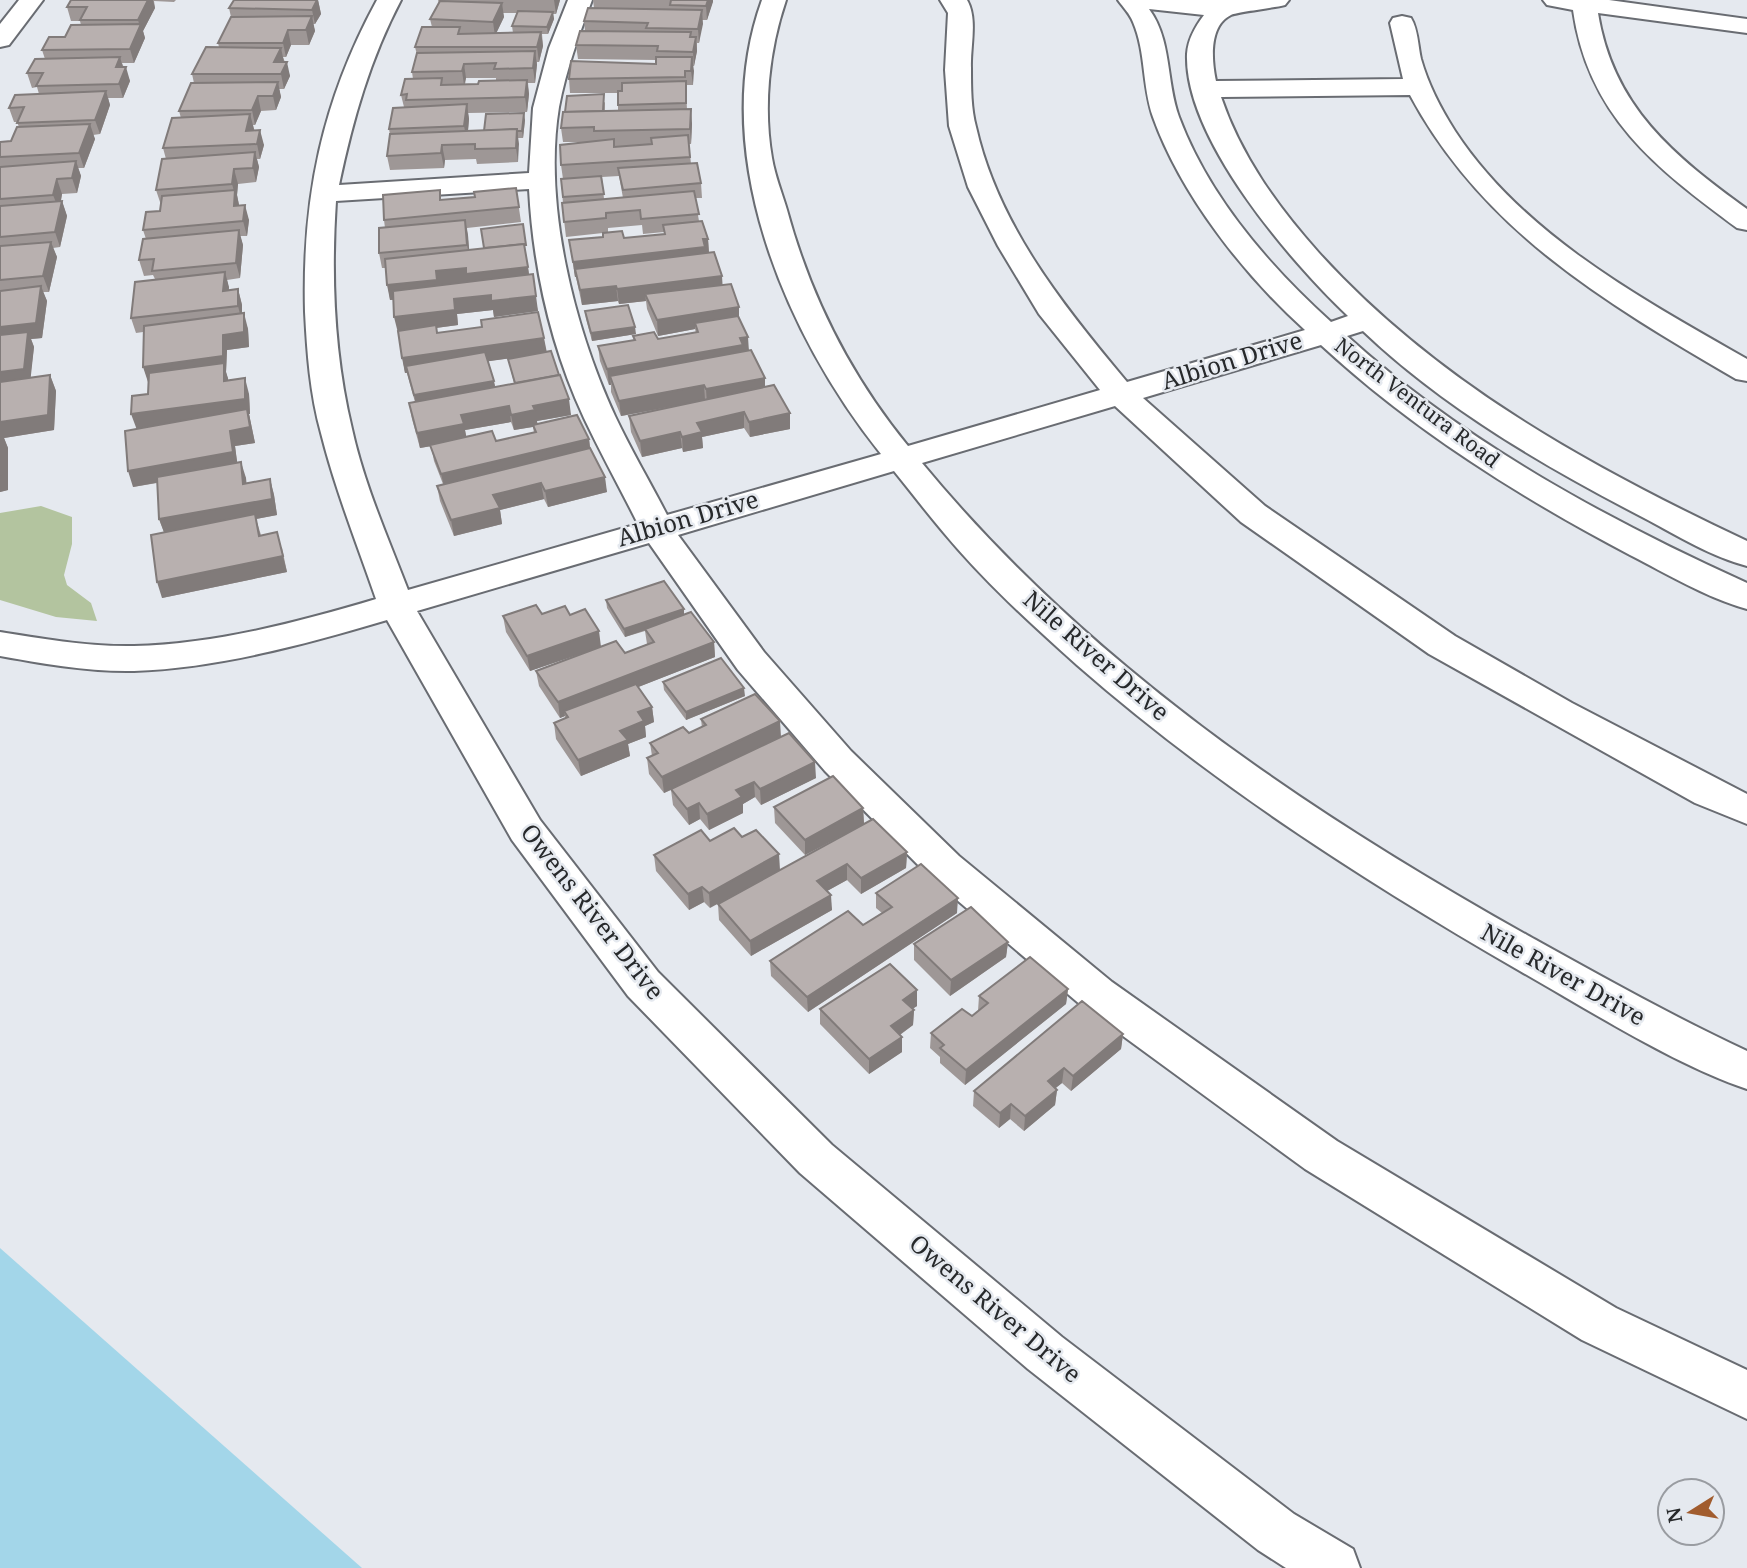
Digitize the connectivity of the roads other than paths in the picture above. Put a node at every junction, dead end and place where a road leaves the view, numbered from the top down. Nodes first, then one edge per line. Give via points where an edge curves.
1 (31, 0) edge
2 (389, 0) edge
3 (580, 0) edge
4 (774, 0) edge
5 (952, 0) edge
6 (1130, 0) edge
7 (1140, 0) edge
8 (1277, 0) edge
9 (1555, 0) edge
10 (1726, 0) edge
11 (1747, 3) edge
12 (1584, 4) junction
13 (1225, 7) junction
14 (1402, 23) dead end
15 (1747, 26) edge
16 (0, 40) edge
17 (1418, 87) junction
18 (1206, 89) junction
19 (542, 180) junction
20 (323, 194) junction
21 (1747, 222) edge
22 (1366, 320) junction
23 (1324, 333) junction
24 (1747, 372) edge
25 (1120, 394) junction
26 (899, 457) junction
27 (657, 528) junction
28 (1747, 555) edge
29 (1747, 597) edge
30 (396, 605) junction
31 (0, 644) edge
32 (1747, 810) edge
33 (1747, 1070) edge
34 (1747, 1395) edge
35 (1334, 1568) edge

1 - 16 street
2 - 20 street, Owens River Drive via 368,39 341,113
3 - 19 street via 561,48 546,108
4 - 26 street, Nile River Drive via 764,23 758,75 758,155 780,240 815,328
5 - 25 street via 960,13 962,126 982,187 1054,314
6 - 23 street, North Ventura Road via 1145,21 1160,101 1192,172 1227,226
7 - 13 street
8 - 13 street
9 - 12 street
10 - 11 street
12 - 15 street
12 - 21 street via 1595,64 1613,98 1639,132 1688,179
13 - 18 street, North Ventura Road via 1205,27 1199,46
14 - 17 street
17 - 18 street
17 - 24 street via 1447,138 1491,191 1553,248 1643,312
18 - 22 street, North Ventura Road via 1219,129 1260,200
19 - 20 street
19 - 27 street via 545,230 565,326 598,416
20 - 30 street, Owens River Drive via 318,255 321,352 336,431
22 - 23 street, Albion Drive
22 - 28 street, North Ventura Road via 1481,409 1545,451 1656,513
23 - 25 street, Albion Drive
23 - 29 street, North Ventura Road via 1410,403 1491,460 1590,520
25 - 26 street, Albion Drive
25 - 32 street via 1253,514 1443,645 1559,712
26 - 27 street, Albion Drive
26 - 33 street, Nile River Drive via 980,552 1071,639 1167,720 1284,808 1466,922 1698,1049
27 - 30 street, Albion Drive
27 - 34 street via 751,661 838,761 945,867 1097,994 1333,1162 1598,1324
30 - 31 street, Albion Drive via 246,643 152,657 64,656
30 - 35 street, Owens River Drive via 526,830 643,984 816,1159 1024,1335 1276,1532

